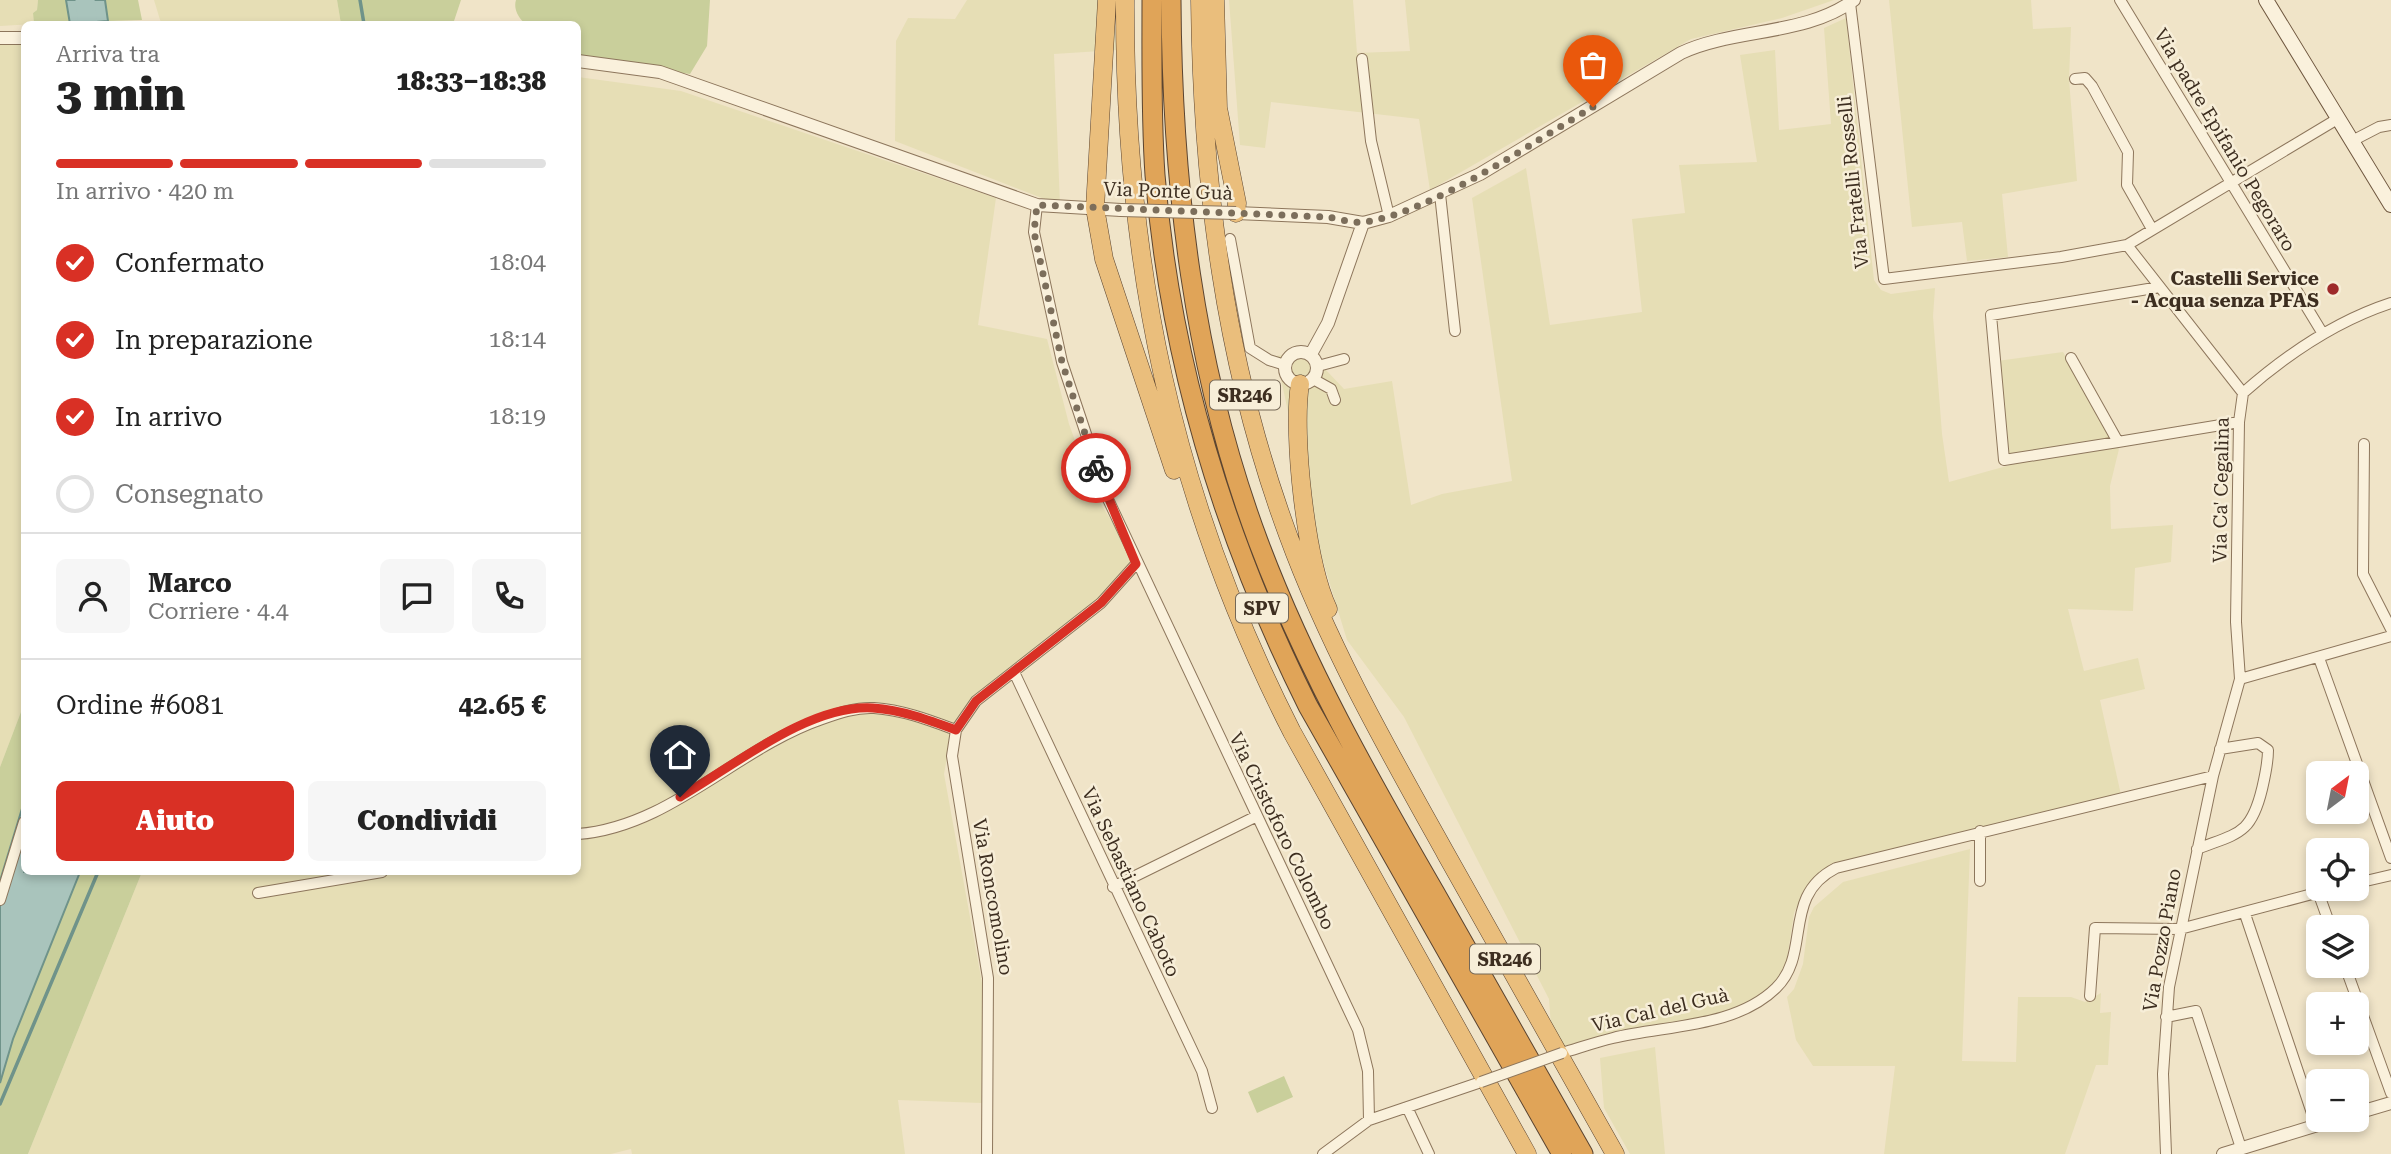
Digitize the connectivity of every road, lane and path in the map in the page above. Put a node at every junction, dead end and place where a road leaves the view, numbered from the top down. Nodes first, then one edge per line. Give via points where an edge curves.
1 (1107, 0) edge
2 (1125, 0) edge
3 (1152, 0) edge
4 (1171, 0) edge
5 (1200, 0) edge
6 (1215, 0) edge
7 (2120, 0) edge
8 (2266, 0) edge
9 (1852, 2) edge
10 (0, 38) edge
11 (21, 38) edge
12 (1362, 59) dead end
13 (581, 61) edge
14 (2075, 79) dead end
15 (2339, 118) junction
16 (2391, 125) edge
17 (2352, 141) junction
18 (2229, 182) junction
19 (1440, 194) junction
20 (1037, 205) junction
21 (2391, 205) edge
22 (1095, 208) junction
23 (1236, 213) junction
24 (1389, 216) junction
25 (1363, 223) junction
26 (2152, 229) junction
27 (1230, 239) dead end
28 (2127, 245) junction
29 (2160, 286) junction
30 (2391, 303) edge
31 (1455, 331) dead end
32 (2323, 334) junction
33 (2071, 358) dead end
34 (1345, 359) dead end
35 (1285, 365) junction
36 (1311, 371) junction
37 (2242, 393) junction
38 (1335, 400) dead end
39 (2239, 422) junction
40 (2118, 442) junction
41 (2364, 444) dead end
42 (1136, 564) junction
43 (2391, 629) edge
44 (2391, 636) edge
45 (2319, 658) junction
46 (1014, 672) junction
47 (1263, 675) junction
48 (2240, 679) junction
49 (956, 730) junction
50 (2220, 749) junction
51 (1395, 763) junction
52 (2213, 776) junction
53 (1255, 817) junction
54 (1980, 831) junction
55 (21, 832) edge
56 (581, 833) edge
57 (2197, 849) junction
58 (2391, 858) edge
59 (365, 875) edge
60 (2391, 875) edge
61 (2369, 880) edge
62 (1980, 881) dead end
63 (1113, 887) junction
64 (258, 894) dead end
65 (2306, 896) edge
66 (0, 900) edge
67 (2245, 914) junction
68 (2180, 929) junction
69 (2349, 978) edge
70 (2090, 996) dead end
71 (2166, 1017) junction
72 (2391, 1093) edge
73 (2306, 1095) edge
74 (2391, 1103) edge
75 (1407, 1107) junction
76 (1212, 1108) dead end
77 (2369, 1109) edge
78 (1369, 1120) junction
79 (2306, 1128) edge
80 (2241, 1148) junction
81 (987, 1154) edge
82 (1323, 1154) edge
83 (1429, 1154) edge
84 (1527, 1154) edge
85 (1562, 1154) edge
86 (1583, 1154) edge
87 (1615, 1154) edge
88 (2166, 1154) edge
89 (2223, 1154) edge

1 - 22 highway
2 - 47 highway via 1133,191 1156,355 1214,557
3 - 85 highway, SPV via 1154,142 1166,265 1191,391 1233,535 1308,706
4 - 86 highway, SPV via 1174,122 1189,272 1217,408 1258,541 1302,647 1358,757
5 - 51 highway, SR246 via 1208,193 1221,285 1247,404 1311,595
6 - 23 highway via 1218,108
7 - 18 street, Via padre Epifanio Pegoraro
8 - 15 main road
9 - 19 street, Via Ponte Guà via 1805,21 1705,42 1681,53
9 - 28 street, Via Fratelli Rosselli via 1882,279
10 - 11 street
12 - 24 street via 1371,141
13 - 20 street, Via Ponte Guà via 660,72
14 - 26 street via 2085,78 2092,86 2127,150 2127,185
15 - 17 main road
15 - 18 street
16 - 17 street
17 - 21 main road
18 - 26 street
18 - 32 street, Via padre Epifanio Pegoraro
19 - 24 street, Via Ponte Guà
19 - 31 street
20 - 22 street, Via Ponte Guà
20 - 42 street, Via Cristoforo Colombo via 1034,232 1062,362 1107,497
22 - 23 street, Via Ponte Guà, bridge
22 - 47 highway via 1104,259 1211,573 1234,626
23 - 25 street, Via Ponte Guà
24 - 25 street, Via Ponte Guà
25 - 36 street
26 - 28 street
27 - 35 street via 1250,348
28 - 29 street
29 - 37 street
29 - 40 street via 1992,314 2004,460
30 - 32 street, Via Ca' Cegalina
32 - 37 street, Via Ca' Cegalina
33 - 40 street
34 - 36 street
35 - 36 street via 1290,380
35 - 36 street via 1295,352
36 - 38 street via 1331,389
36 - 51 highway via 1298,439 1306,512 1325,603
37 - 39 street, Via Ca' Cegalina
39 - 40 street
39 - 48 street, Via Ca' Cegalina via 2236,622
41 - 43 street via 2363,574
42 - 46 street, Via Roncomolino via 1101,603
42 - 53 street, Via Cristoforo Colombo
44 - 45 street
45 - 48 street
45 - 58 street
46 - 49 street, Via Roncomolino via 976,701
46 - 63 street, Via Sebastiano Caboto
47 - 84 highway via 1331,806
48 - 50 street
49 - 56 street via 918,715 853,709 793,729 662,807 631,821
49 - 81 street, Via Roncomolino via 954,784 989,978
50 - 52 street
50 - 57 street via 2258,743 2268,750 2268,764 2251,823 2238,834
51 - 87 highway, SR246
52 - 54 street, Via Cal del Guà
52 - 57 street, Via Pozzo Piano
53 - 63 street
53 - 78 street, Via Cristoforo Colombo via 1361,1039 1368,1071
54 - 62 street
54 - 75 street, Via Cal del Guà, bridge via 1826,873 1802,905 1790,969 1776,988 1735,1013 1614,1038
55 - 66 street
57 - 68 street, Via Pozzo Piano
59 - 64 street
60 - 61 street
63 - 76 street, Via Sebastiano Caboto via 1202,1072
65 - 67 street
67 - 68 street
67 - 73 street
68 - 70 street via 2095,928
68 - 71 street, Via Pozzo Piano
69 - 72 street
71 - 80 street via 2196,1011
71 - 88 street, Via Pozzo Piano
74 - 77 street
75 - 78 street, Via Cal del Guà
75 - 83 street
78 - 82 street, Via Cal del Guà
79 - 80 street
80 - 89 street

